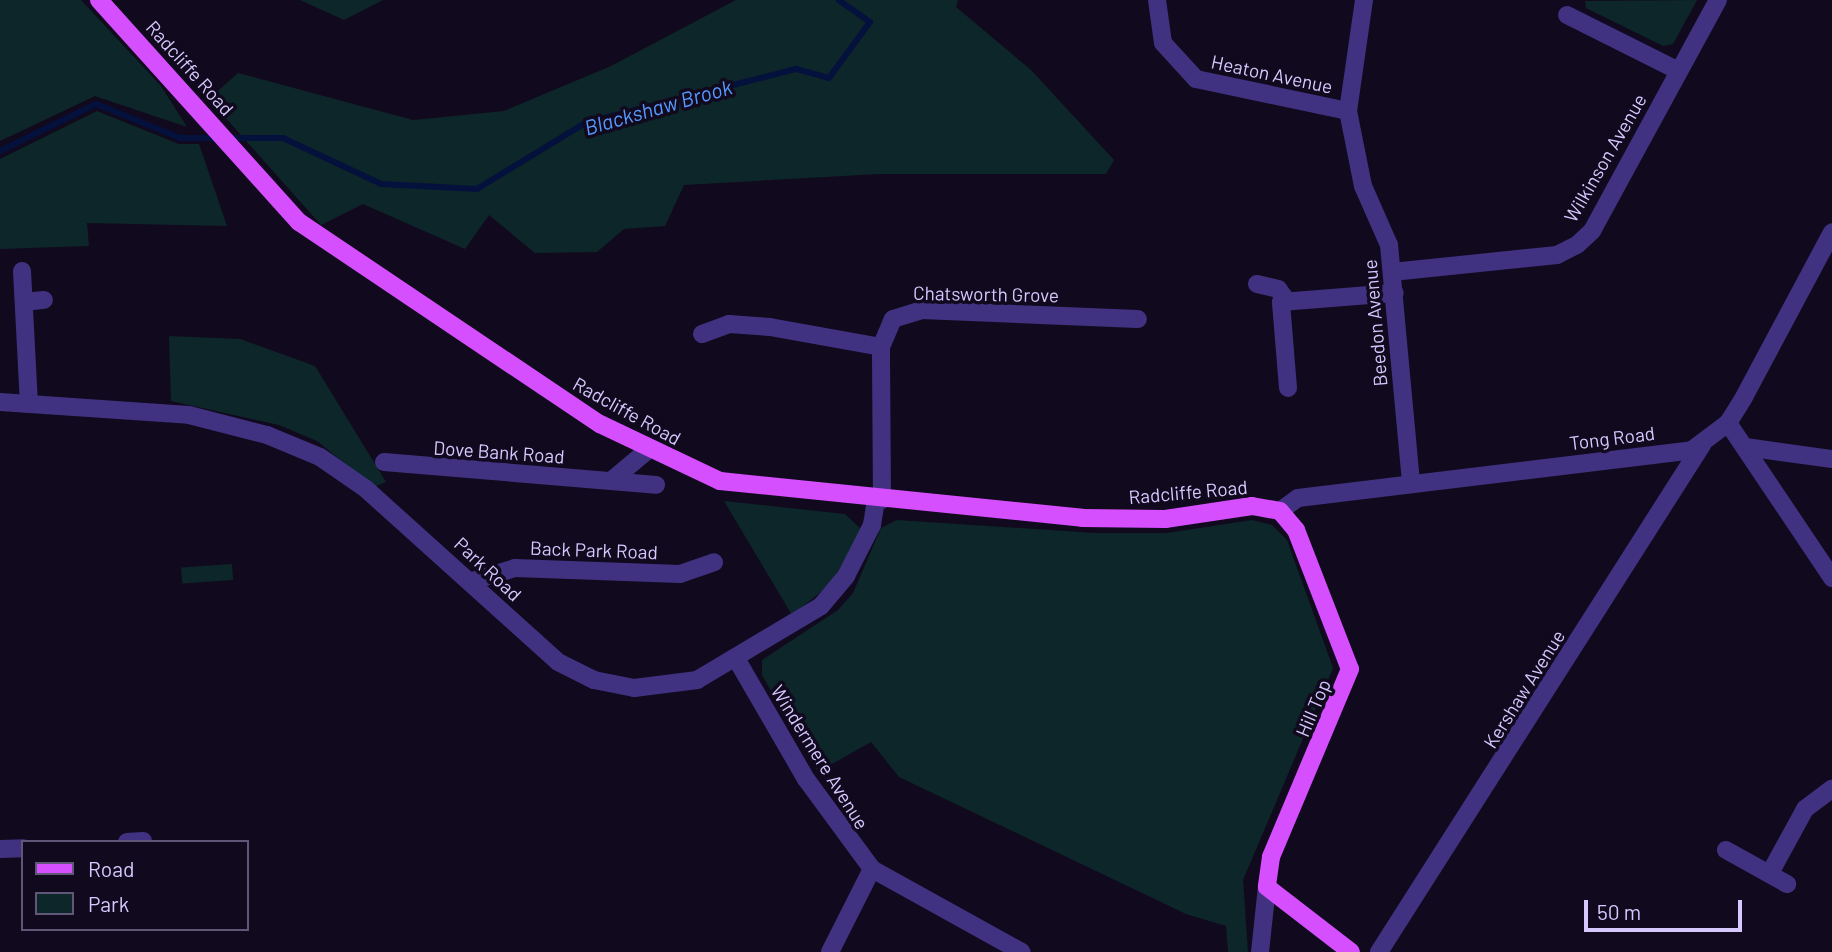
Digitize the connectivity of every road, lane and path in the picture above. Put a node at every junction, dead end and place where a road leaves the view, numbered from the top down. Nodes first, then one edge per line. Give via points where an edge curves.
1 (99, 0) edge
2 (1157, 0) edge
3 (1364, 0) edge
4 (1718, 0) edge
5 (1567, 15) edge
6 (1679, 71) junction
7 (1348, 111) junction
8 (1832, 232) edge
9 (22, 271) dead end
10 (1392, 272) junction
11 (1257, 284) dead end
12 (1395, 293) junction
13 (44, 300) dead end
14 (1287, 301) junction
15 (24, 302) junction
16 (1138, 319) dead end
17 (702, 334) dead end
18 (881, 347) junction
19 (1287, 388) dead end
20 (0, 402) edge
21 (29, 404) junction
22 (1728, 422) junction
23 (1702, 445) junction
24 (1745, 447) junction
25 (648, 450) junction
26 (1832, 459) edge
27 (384, 462) dead end
28 (611, 481) junction
29 (1411, 482) junction
30 (656, 485) dead end
31 (879, 500) junction
32 (1280, 511) junction
33 (714, 562) dead end
34 (1832, 578) edge
35 (472, 582) junction
36 (737, 660) junction
37 (1832, 789) edge
38 (21, 848) edge
39 (0, 849) edge
40 (1726, 850) dead end
41 (872, 869) junction
42 (1770, 873) junction
43 (1787, 884) dead end
44 (1267, 887) junction
45 (830, 952) edge
46 (1022, 952) edge
47 (1260, 952) edge
48 (1351, 952) edge
49 (1379, 952) edge

1 - 25 main road, Radcliffe Road via 299,222
2 - 7 street, Heaton Avenue via 1163,43 1196,79
3 - 7 street, Beedon Avenue
4 - 6 street, Wilkinson Avenue
5 - 6 street
6 - 10 street, Wilkinson Avenue via 1591,230 1577,245 1557,255
7 - 10 street, Beedon Avenue via 1357,166 1388,238
8 - 22 street
9 - 15 street
10 - 12 street, Beedon Avenue
11 - 14 street via 1278,289
12 - 14 street
12 - 29 street, Beedon Avenue
13 - 15 street
14 - 19 street via 1279,308
15 - 21 street
16 - 18 street, Chatsworth Grove via 906,312 893,319
17 - 18 street via 729,324
18 - 31 street, Chatsworth Grove
20 - 21 street, Park Road
21 - 35 street, Park Road via 189,415 267,435 345,473
22 - 23 street
22 - 24 street
23 - 29 street, Tong Road
23 - 49 street, Kershaw Avenue
24 - 26 street
24 - 34 street
25 - 28 street
25 - 31 main road, Radcliffe Road via 720,481
27 - 28 street, Dove Bank Road
28 - 30 street, Dove Bank Road
29 - 32 street, Tong Road via 1298,498
31 - 32 main road, Radcliffe Road via 1082,517 1165,519 1252,506
31 - 36 street, Park Road via 872,525 830,597
32 - 44 main road, Hill Top via 1296,530 1350,669 1271,857
33 - 35 street, Back Park Road via 680,574 515,568
35 - 36 street, Park Road via 558,662 594,680 653,688 697,680
36 - 41 street, Windermere Avenue via 806,779
37 - 42 street via 1805,809
38 - 39 street
40 - 42 street
41 - 45 street
41 - 46 street, Windermere Avenue
42 - 43 street
44 - 47 street
44 - 48 main road

